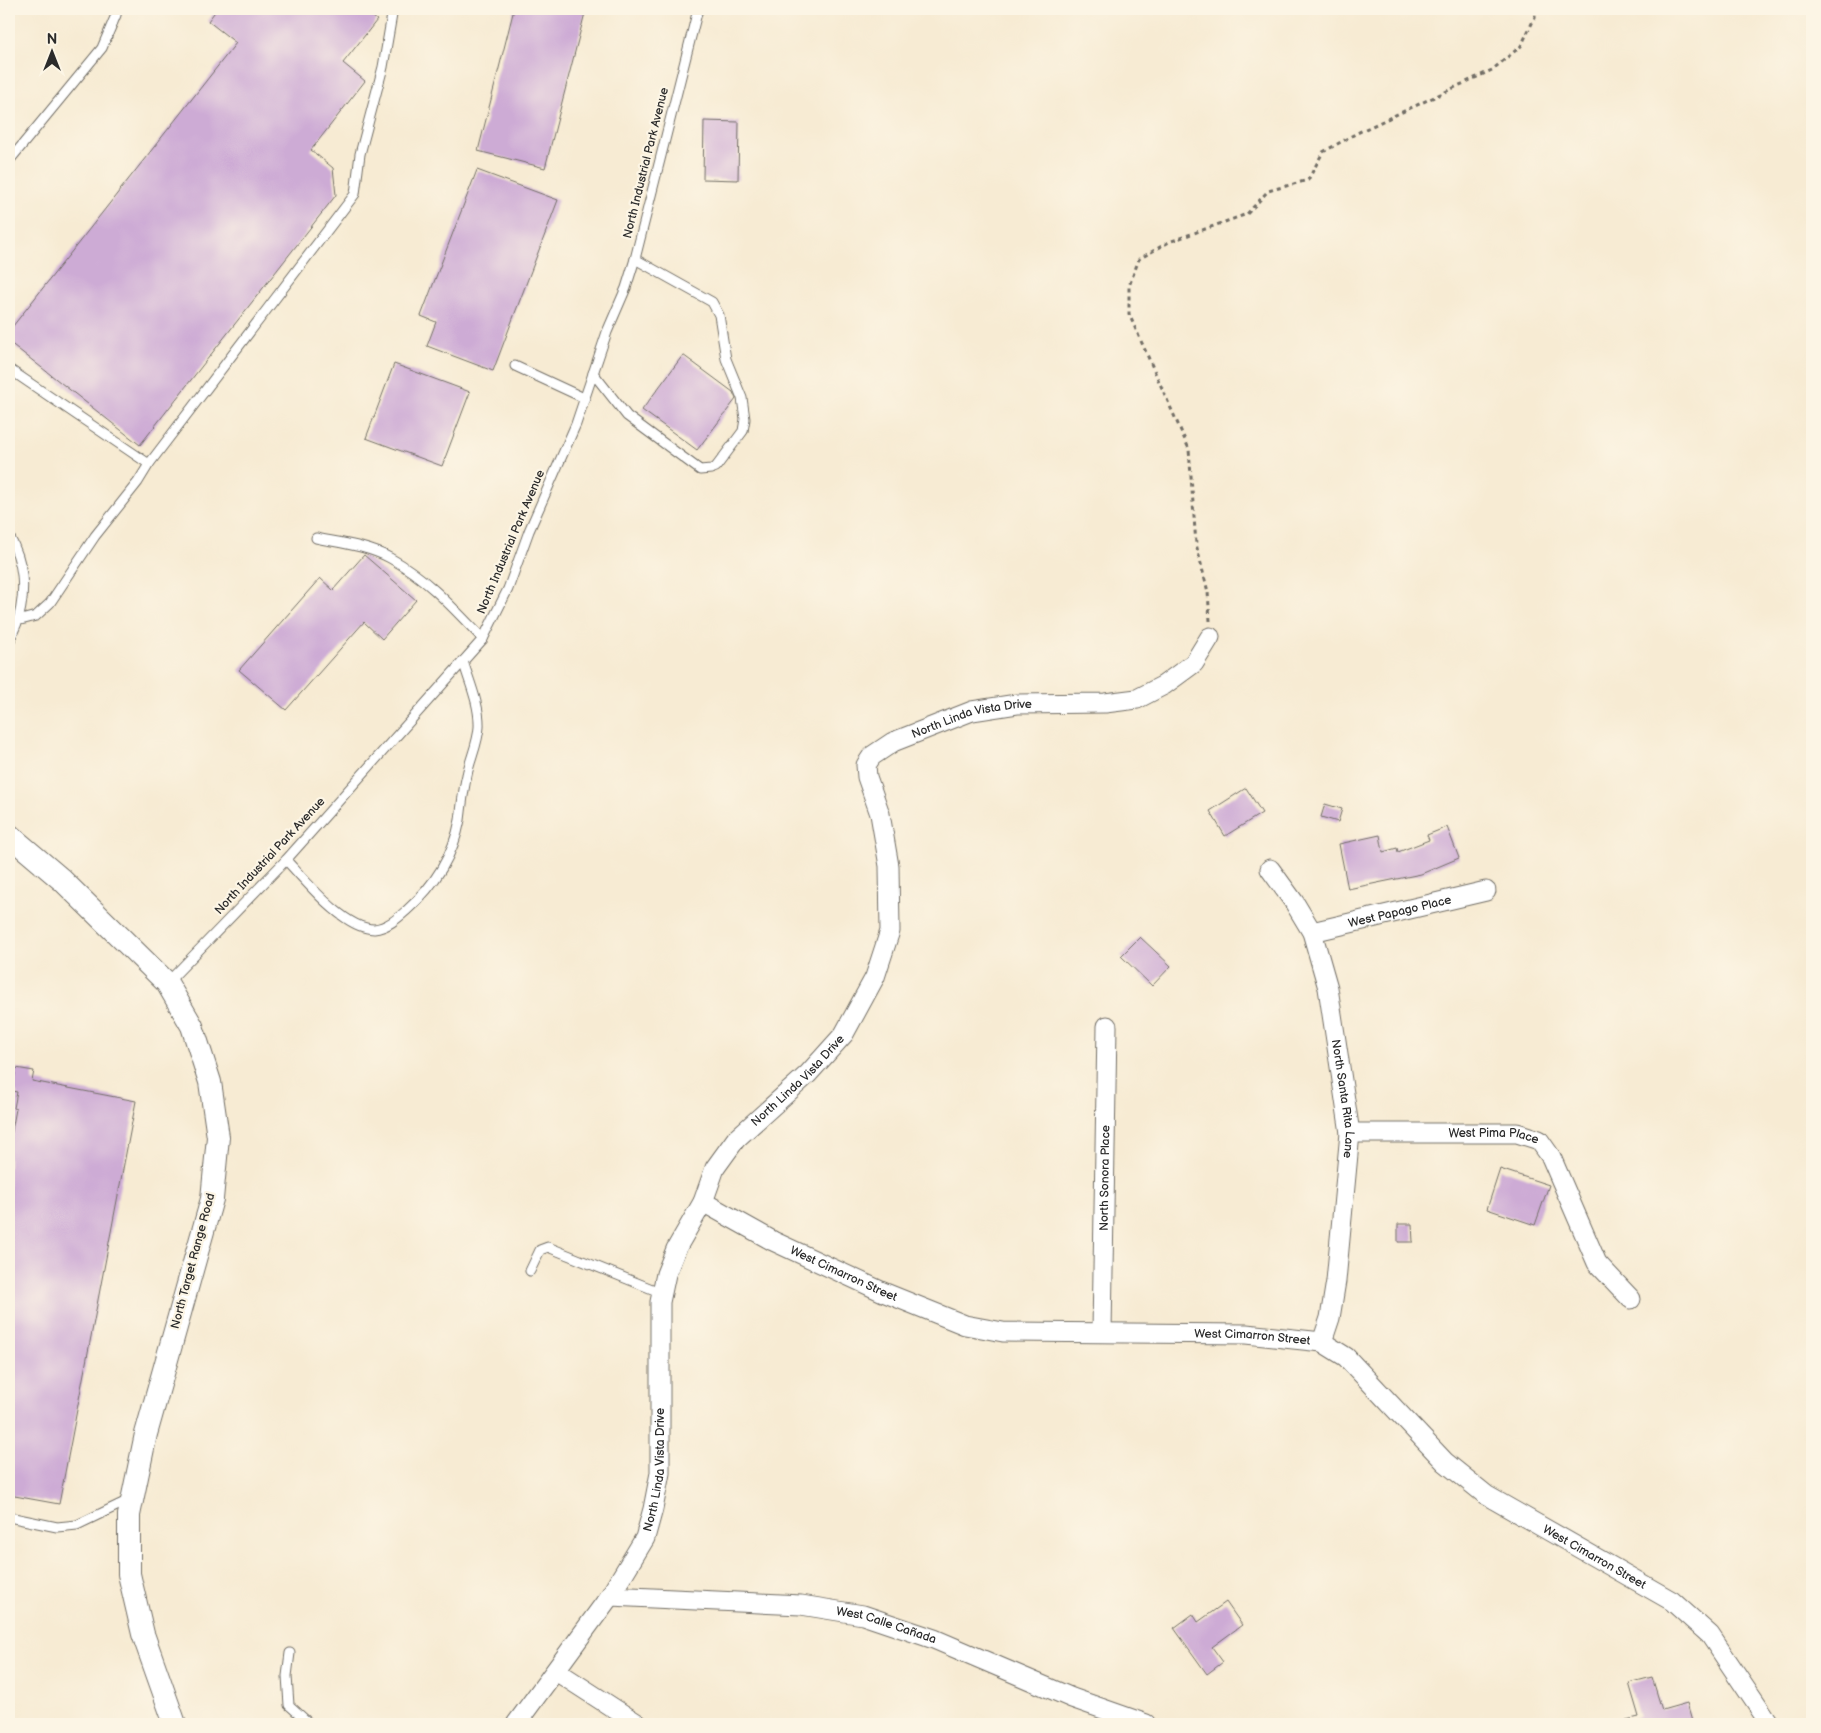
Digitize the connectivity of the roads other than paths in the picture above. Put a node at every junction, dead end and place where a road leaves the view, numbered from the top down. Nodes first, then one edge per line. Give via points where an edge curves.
1 (117, 9) edge
2 (393, 9) edge
3 (698, 9) edge
4 (9, 161) edge
5 (635, 259) junction
6 (515, 366) dead end
7 (9, 369) edge
8 (593, 374) junction
9 (584, 398) junction
10 (149, 464) junction
11 (9, 536) edge
12 (316, 538) dead end
13 (17, 621) junction
14 (10, 636) edge
15 (1210, 637) road end
16 (483, 639) junction
17 (9, 646) edge
18 (463, 661) junction
19 (9, 835) edge
20 (286, 860) junction
21 (1270, 869) dead end
22 (1486, 891) dead end
23 (1312, 932) junction
24 (168, 983) junction
25 (1107, 1026) dead end
26 (1350, 1133) junction
27 (703, 1202) junction
28 (530, 1271) dead end
29 (662, 1293) junction
30 (1631, 1299) dead end
31 (1102, 1332) junction
32 (1322, 1342) junction
33 (133, 1498) junction
34 (9, 1517) edge
35 (610, 1596) junction
36 (290, 1653) dead end
37 (556, 1671) junction
38 (175, 1724) edge
39 (310, 1724) edge
40 (516, 1724) edge
41 (638, 1724) edge
42 (1146, 1724) edge
43 (1770, 1724) edge

1 - 4 lane via 102,48
2 - 10 lane via 383,67 360,154 355,194
3 - 5 lane, North Industrial Park Avenue
5 - 8 lane, North Industrial Park Avenue
5 - 8 lane via 712,302 719,315 726,359 742,398 743,432 716,467 700,470 627,416
6 - 9 lane
7 - 10 lane
8 - 9 lane, North Industrial Park Avenue
9 - 16 lane, North Industrial Park Avenue via 508,589
10 - 13 lane via 50,603 36,616
11 - 13 lane via 23,573
12 - 16 lane via 360,547 390,558 430,586
13 - 14 lane
14 - 17 lane
15 - 27 street, North Linda Vista Drive via 1194,663 1164,685 1136,699 1017,704 972,711 893,742 872,756 866,765 867,777 880,814 889,866 890,931 875,977 844,1034 808,1074 736,1139 715,1168
16 - 18 lane, North Industrial Park Avenue
18 - 20 lane, North Industrial Park Avenue
18 - 20 lane via 480,726 467,773 454,845 443,869 423,896 395,921 375,929 355,924 324,900
19 - 24 street, North Target Range Road via 62,880
20 - 24 lane, North Industrial Park Avenue
21 - 23 street, North Santa Rita Lane
22 - 23 street, West Papago Place
23 - 26 street, North Santa Rita Lane via 1328,988
24 - 33 street, North Target Range Road via 192,1026 210,1082 218,1137 212,1199 146,1434
25 - 31 street, North Sonora Place
26 - 30 street, West Pima Place via 1517,1133 1539,1140 1551,1157 1597,1263
26 - 32 street, North Santa Rita Lane via 1336,1281
27 - 29 street, North Linda Vista Drive via 676,1249
27 - 31 street, West Cimarron Street via 773,1241 883,1292 965,1325 1035,1334
28 - 29 lane via 540,1250 548,1247
29 - 35 street, North Linda Vista Drive via 660,1473 645,1538
31 - 32 street, West Cimarron Street via 1246,1334
32 - 43 street, West Cimarron Street via 1346,1357 1445,1462 1486,1495 1672,1601 1710,1634
33 - 34 lane via 77,1525 57,1527
33 - 38 street, North Target Range Road via 129,1515 129,1574 143,1634
35 - 37 street, North Linda Vista Drive
35 - 42 street, West Calle Cañada via 801,1605 863,1615 934,1639 1072,1698
36 - 39 lane via 287,1676 289,1705
37 - 40 street, North Linda Vista Drive
37 - 41 street

